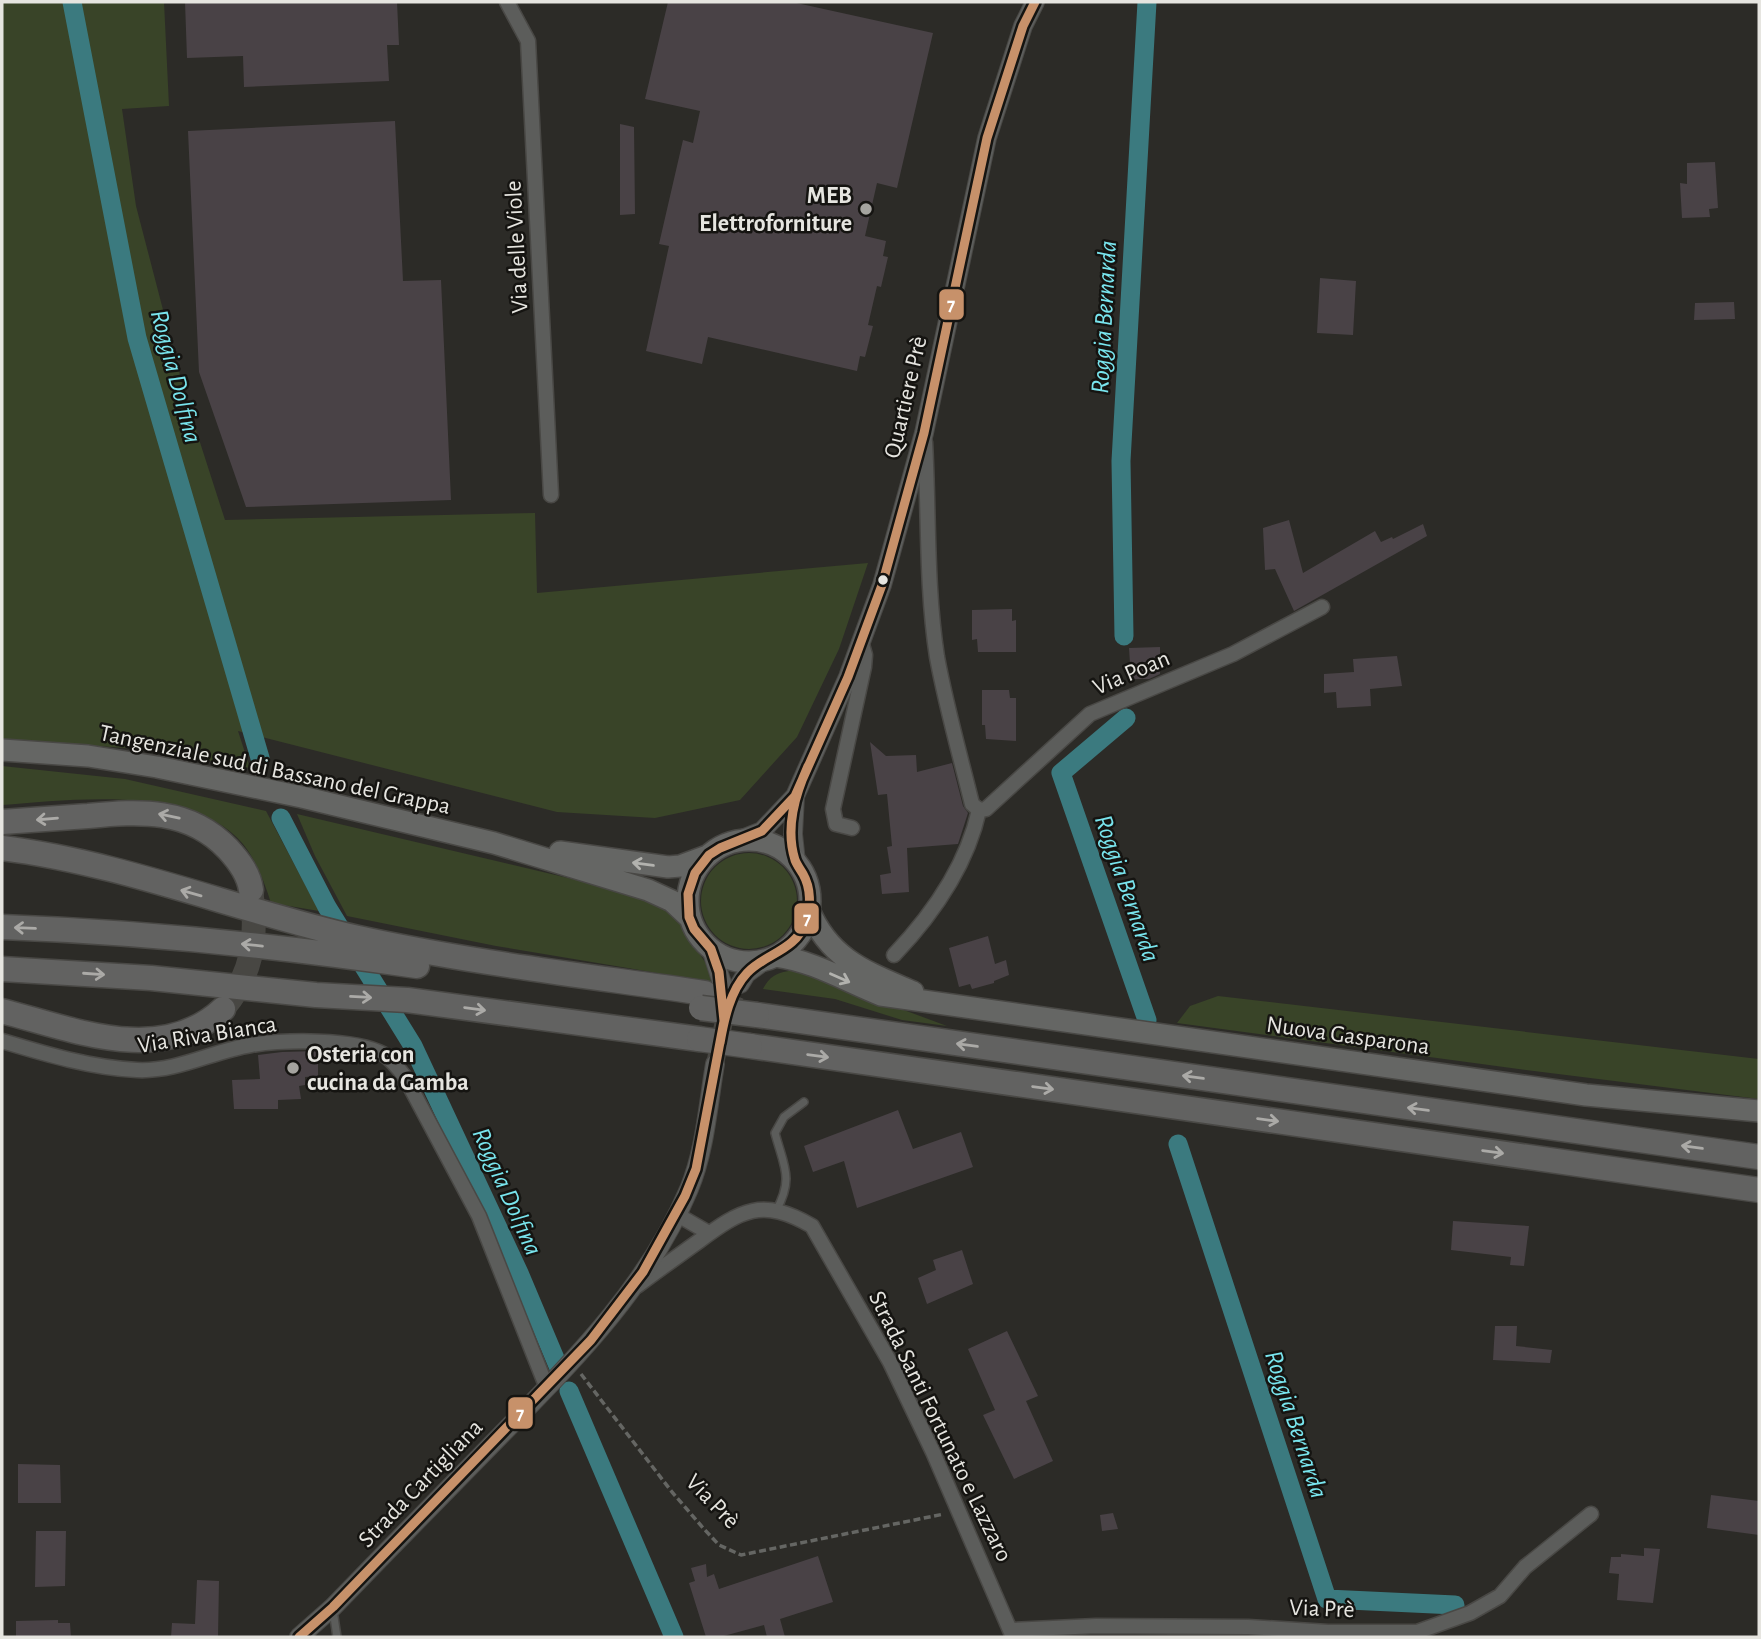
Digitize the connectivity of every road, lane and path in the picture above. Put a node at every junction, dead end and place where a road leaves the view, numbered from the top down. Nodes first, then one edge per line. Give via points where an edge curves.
1 (507, 2) edge
2 (1035, 2) edge
3 (924, 433) junction
4 (551, 495) dead end
5 (1322, 607) dead end
6 (861, 641) junction
7 (2, 750) edge
8 (795, 796) junction
9 (979, 810) junction
10 (2, 822) edge
11 (852, 828) dead end
12 (494, 843) junction
13 (732, 843) junction
14 (2, 848) edge
15 (709, 855) junction
16 (796, 862) junction
17 (251, 890) tunnel mouth
18 (809, 910) junction
19 (690, 917) junction
20 (2, 927) edge
21 (710, 949) junction
22 (380, 951) junction
23 (894, 955) dead end
24 (770, 958) junction
25 (2, 969) edge
26 (744, 996) junction
27 (931, 1000) junction
28 (222, 1009) tunnel mouth
29 (2, 1011) edge
30 (2, 1041) edge
31 (715, 1064) tunnel mouth
32 (804, 1101) dead end
33 (1759, 1111) edge
34 (1759, 1157) edge
35 (1759, 1189) edge
36 (776, 1211) junction
37 (676, 1214) junction
38 (709, 1233) junction
39 (632, 1289) junction
40 (572, 1362) junction
41 (547, 1388) junction
42 (960, 1511) junction
43 (1591, 1514) dead end
44 (333, 1607) junction
45 (1012, 1634) edge
46 (299, 1637) edge
47 (337, 1637) edge

1 - 4 street, Via delle Viole via 528,41
2 - 3 street, Quartiere Prè via 987,138
3 - 6 street, Quartiere Prè via 882,585
3 - 9 street via 928,571 937,657 972,804
5 - 9 street, Via Poan via 1233,654 1090,714 986,809
6 - 8 street, Quartiere Prè
6 - 11 street via 864,667 832,809 836,824
7 - 12 main road, Tangenziale sud di Bassano del Grappa via 157,767
8 - 13 street, Quartiere Prè via 762,831
8 - 16 street, Quartiere Prè
9 - 23 street via 973,837 955,876
17 -> 10 highway via 246,873 222,842 197,825 170,816 128,813
15 -> 12 main road, Tangenziale sud di Bassano del Grappa via 668,867
12 - 19 main road, Tangenziale sud di Bassano del Grappa via 648,890 672,901
13 - 15 main road
13 - 16 main road via 767,844
22 -> 14 highway via 71,860
15 - 19 main road via 695,873 688,894
16 - 18 main road, Nuova Gasparona via 809,893
18 - 24 main road via 804,928 792,944
18 - 27 main road, Nuova Gasparona via 825,939 853,965
19 - 21 main road
22 -> 20 highway via 320,953 136,934
21 - 24 main road, Nuova Gasparona via 746,962
21 - 26 street
22 - 26 highway
22 - 26 highway, bridge via 701,1007
24 - 26 street via 747,974
24 -> 27 main road, Nuova Gasparona via 807,962 881,995
25 -> 35 highway, bridge via 407,1000
34 -> 26 highway via 922,1039
27 - 33 main road, Nuova Gasparona via 1586,1095
28 - 29 highway via 185,1034 145,1041 108,1037
30 - 41 street, Via Riva Bianca via 100,1066 139,1070 251,1045 354,1044 383,1054 405,1077 478,1216
31 - 37 street, Strada Cartigliana via 696,1169
32 - 36 lane via 784,1117 775,1133 786,1169 787,1192
36 - 38 street, Strada Santi Fortunato e Lazzaro via 745,1212
36 - 42 street, Strada Santi Fortunato e Lazzaro via 811,1226 830,1255 890,1362
37 - 38 street
37 - 39 street, Strada Cartigliana
38 - 39 street, Strada Santi Fortunato e Lazzaro
39 - 40 street, Strada Cartigliana
40 - 41 street, Strada Cartigliana
40 - 42 path, Via Prè via 704,1530 719,1545 741,1555
41 - 44 street, Strada Cartigliana
42 - 45 street, Strada Santi Fortunato e Lazzaro
43 - 45 street, Via Prè via 1525,1567 1500,1596 1470,1613 1417,1632 1096,1626
44 - 46 street, Strada Cartigliana
44 - 47 lane

